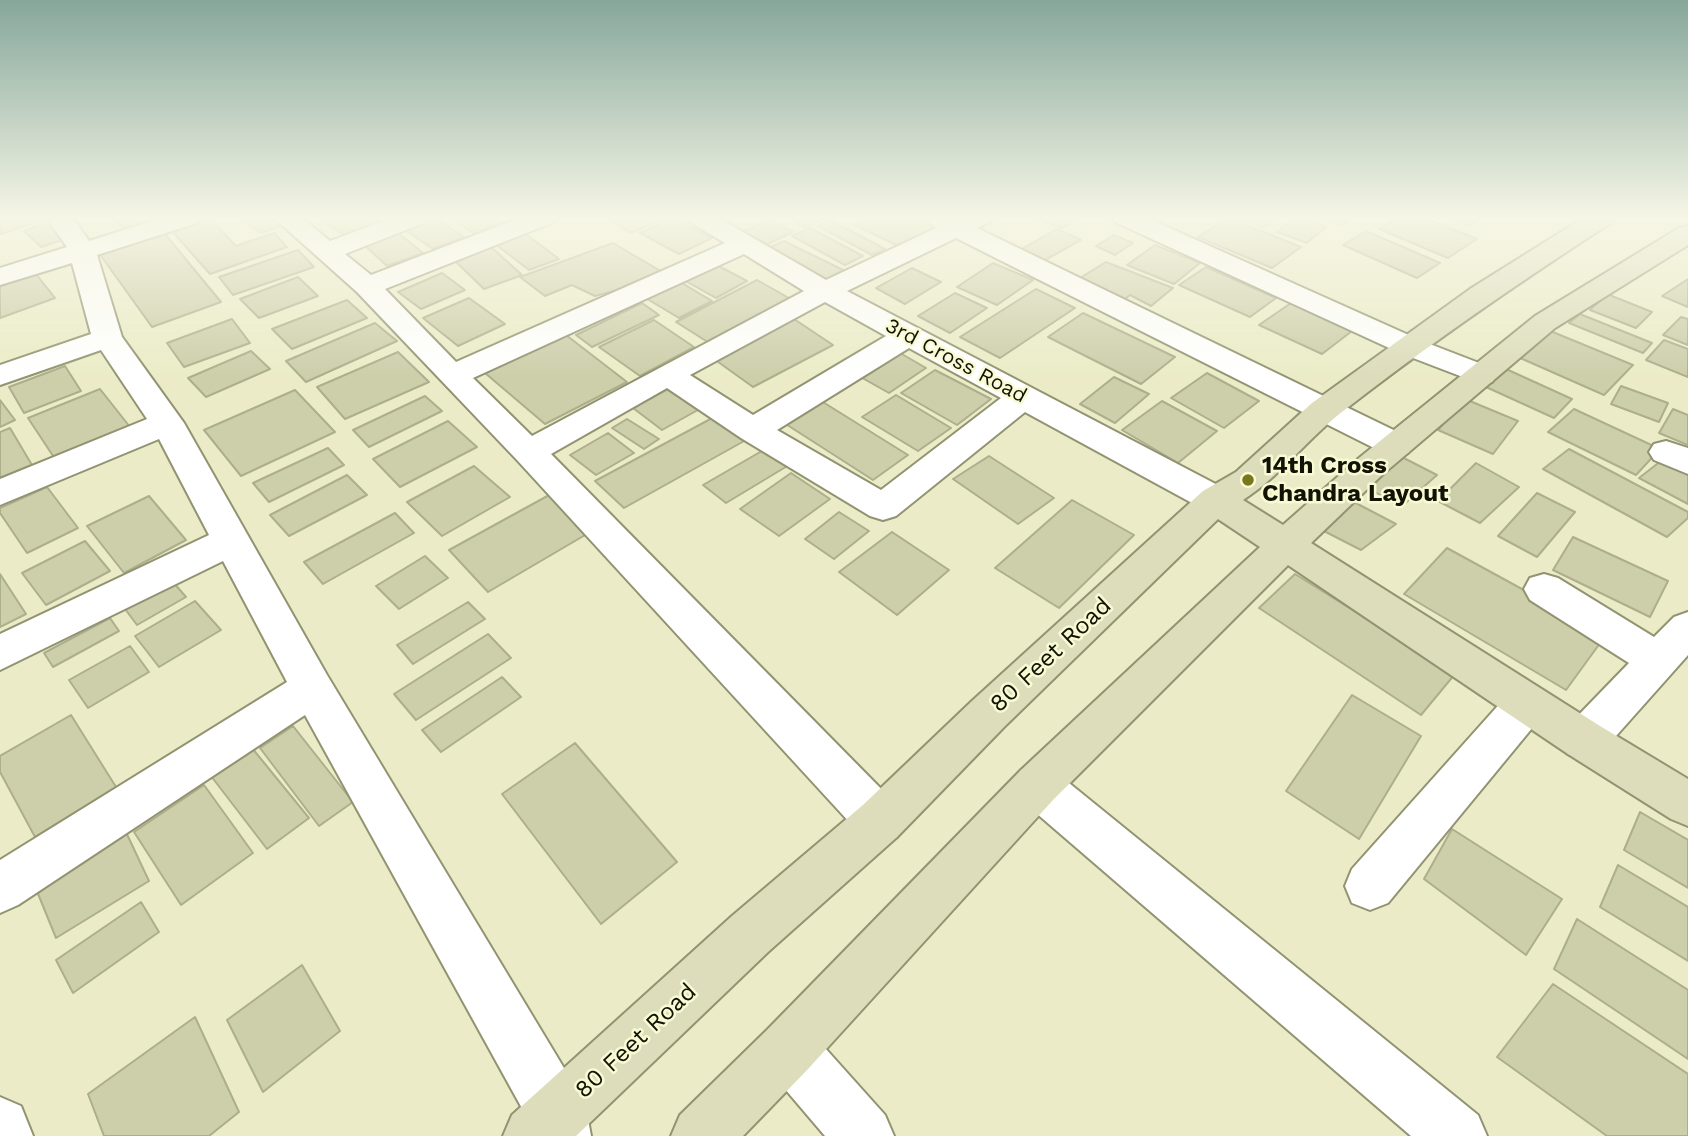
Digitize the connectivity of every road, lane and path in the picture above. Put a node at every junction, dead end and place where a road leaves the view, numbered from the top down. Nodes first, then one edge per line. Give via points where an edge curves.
1 (83, 270) edge
2 (348, 270) edge
3 (408, 270) edge
4 (648, 270) edge
5 (793, 270) edge
6 (865, 270) edge
7 (1052, 270) edge
8 (1241, 270) edge
9 (1519, 270) edge
10 (1629, 270) edge
11 (367, 286) junction
12 (825, 291) junction
13 (909, 335) junction
14 (107, 338) junction
15 (1411, 347) junction
16 (668, 374) junction
17 (1481, 374) junction
18 (0, 376) edge
19 (452, 376) junction
20 (1023, 397) junction
21 (1324, 410) junction
22 (167, 423) junction
23 (753, 430) junction
24 (1395, 445) junction
25 (529, 452) junction
26 (0, 493) edge
27 (1216, 500) junction
28 (232, 540) junction
29 (1285, 545) junction
30 (1544, 589) dead end
31 (1688, 628) edge
32 (0, 653) edge
33 (1658, 660) junction
34 (312, 688) junction
35 (1527, 703) junction
36 (1584, 740) junction
37 (1037, 785) junction
38 (1688, 804) edge
39 (880, 821) junction
40 (1370, 886) dead end
41 (0, 888) edge
42 (788, 1049) junction
43 (0, 1126) edge
44 (550, 1129) edge
45 (2, 1136) edge
46 (701, 1136) edge
47 (864, 1136) edge
48 (1457, 1136) edge

1 - 14 street
2 - 11 street
3 - 11 street
4 - 19 street
5 - 12 street, 3rd Cross Road
6 - 12 street
7 - 21 street
8 - 15 street
9 - 15 main road, 80 Feet Road
10 - 17 main road via 1545,322
11 - 19 street
12 - 13 street, 3rd Cross Road
12 - 16 street
13 - 20 street, 3rd Cross Road
13 - 23 street
14 - 18 street
14 - 22 street
15 - 17 street
15 - 21 main road, 80 Feet Road
16 - 23 street
16 - 25 street
17 - 24 main road
19 - 25 street
20 - 23 street via 883,508
20 - 27 street, 3rd Cross Road
21 - 24 street
21 - 27 main road, 80 Feet Road via 1248,480
22 - 26 street
22 - 28 street
24 - 29 main road
25 - 39 street
27 - 29 main road
27 - 39 main road, 80 Feet Road
28 - 32 street
28 - 34 street
29 - 35 main road
29 - 37 main road
30 - 33 street
31 - 33 street
33 - 36 street
34 - 41 street
34 - 44 street
35 - 36 main road
35 - 40 street
36 - 38 main road
37 - 42 main road
37 - 48 street
39 - 44 main road, 80 Feet Road via 750,934
42 - 46 main road
42 - 47 street
43 - 45 street

